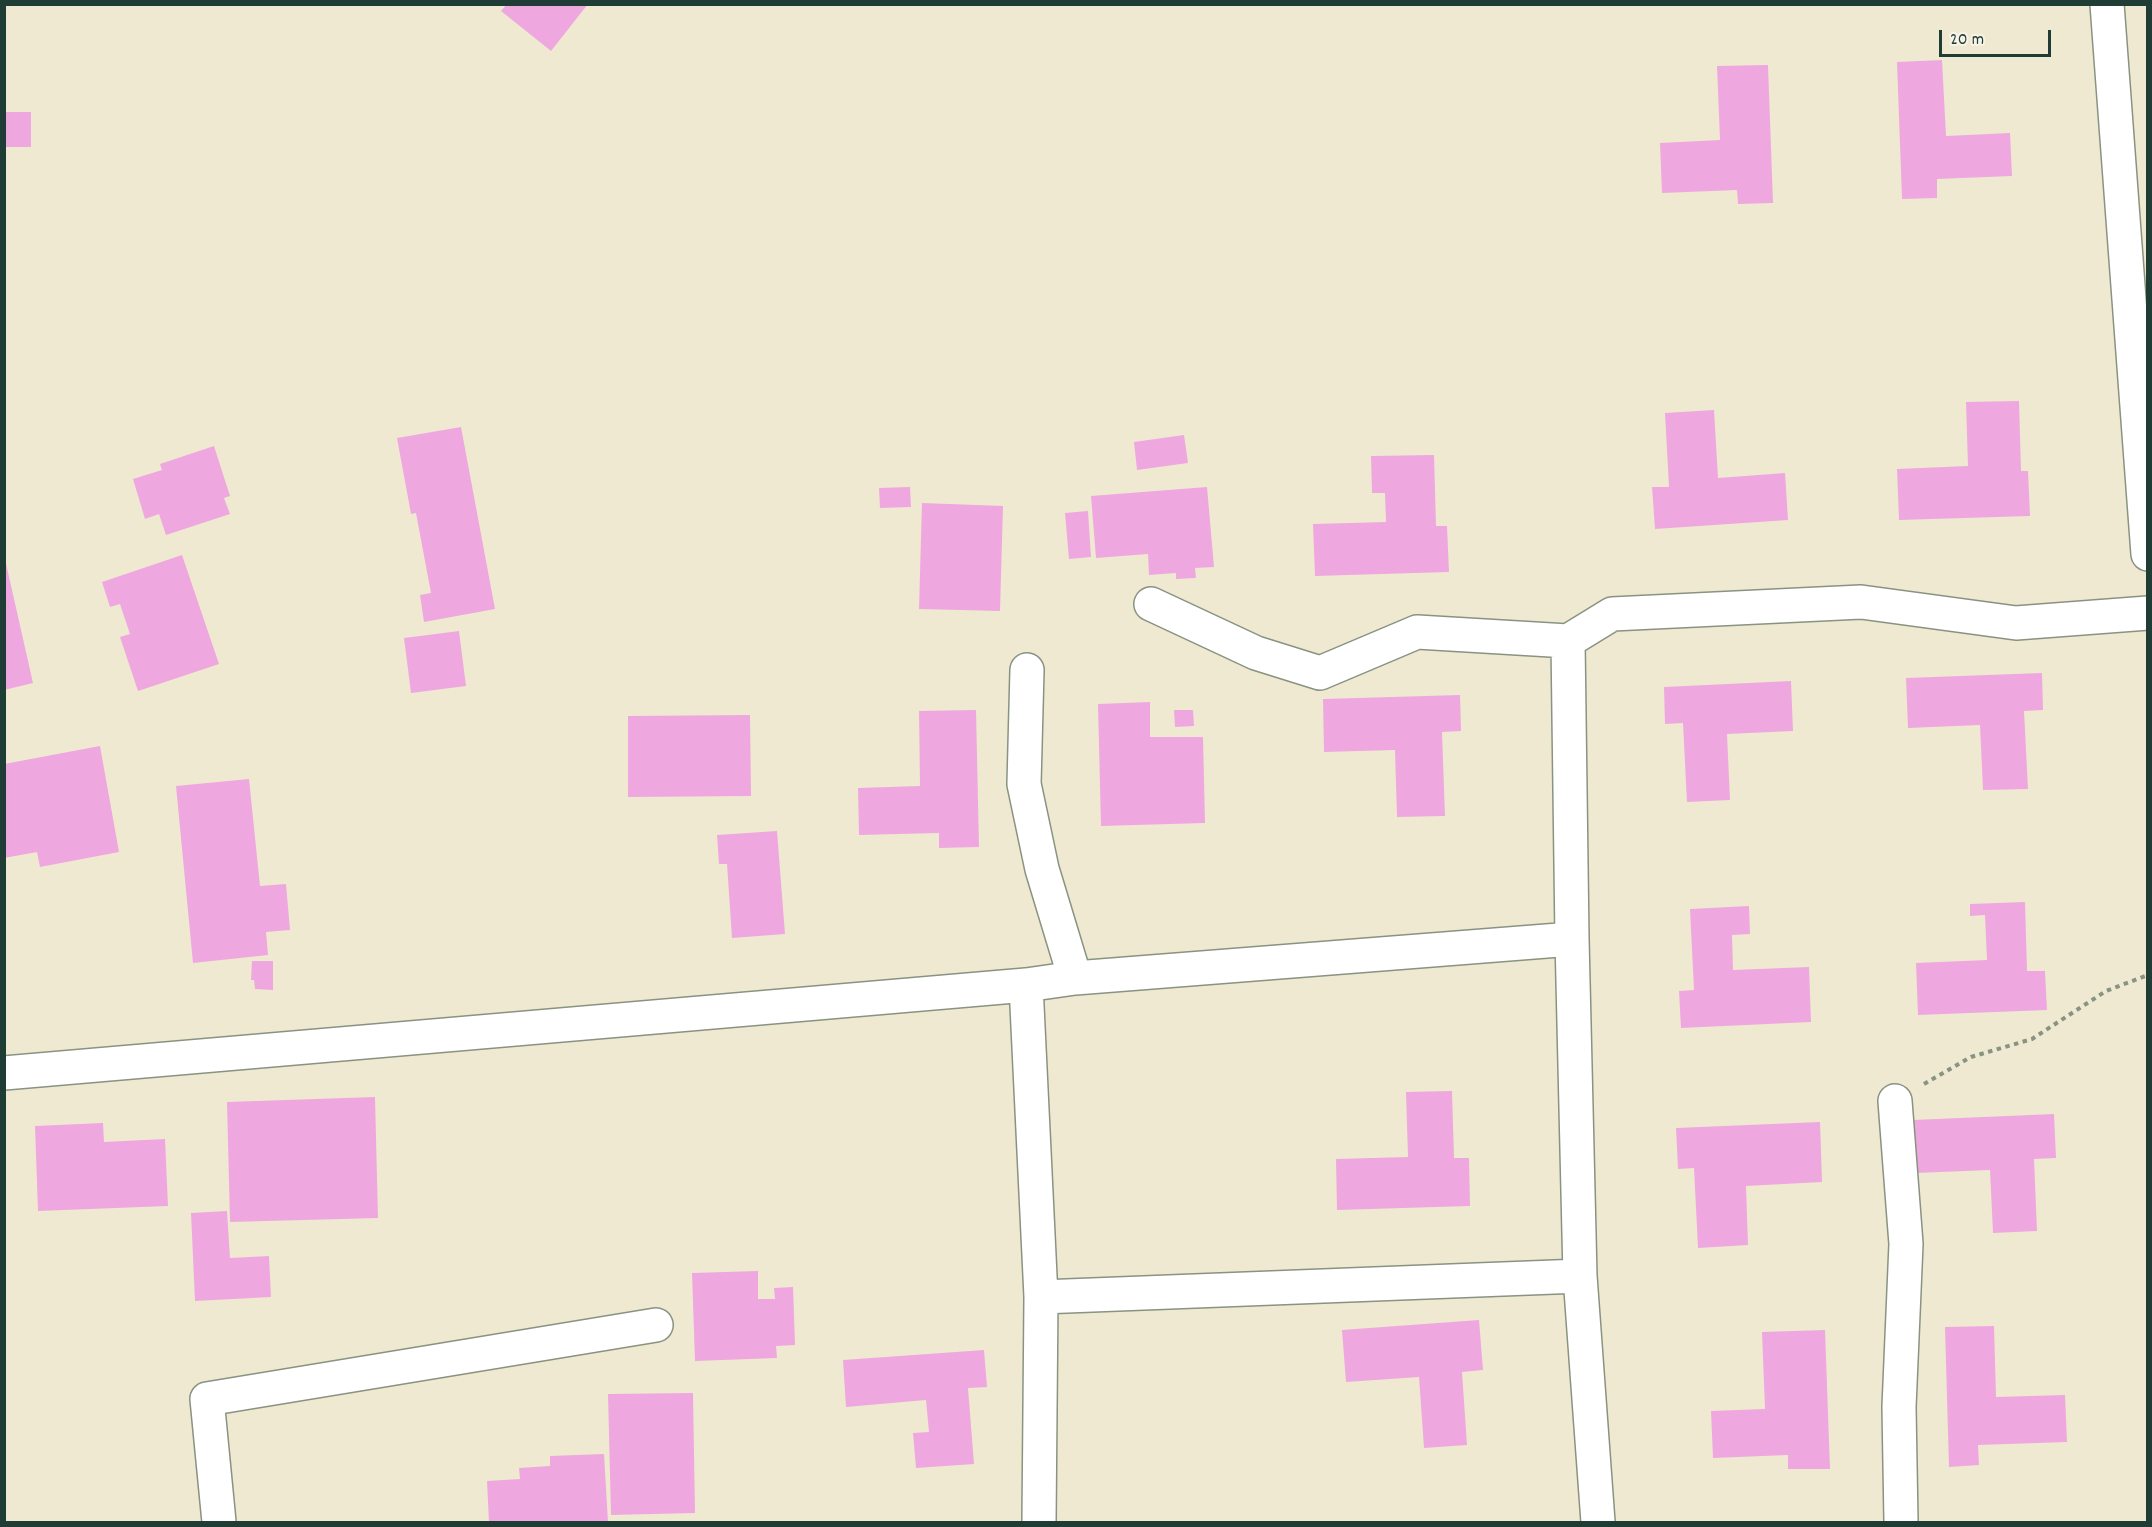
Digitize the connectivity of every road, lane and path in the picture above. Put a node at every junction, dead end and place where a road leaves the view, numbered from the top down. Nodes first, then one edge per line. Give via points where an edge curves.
1 (2107, 4) edge
2 (2148, 554) edge
3 (1151, 604) dead end
4 (2148, 613) edge
5 (1568, 641) junction
6 (1027, 670) dead end
7 (1572, 939) junction
8 (2148, 975) edge
9 (1075, 978) junction
10 (1026, 985) junction
11 (4, 1073) edge
12 (1895, 1101) joint
13 (1580, 1276) junction
14 (1041, 1298) junction
15 (656, 1324) dead end
16 (219, 1522) edge
17 (1039, 1522) edge
18 (1598, 1522) edge
19 (1901, 1522) edge

1 - 2 street
3 - 5 street via 1256,653 1320,673 1417,632
4 - 5 street via 2016,623 1861,602 1612,614
5 - 7 street
6 - 9 street via 1024,784 1042,869
7 - 9 street
7 - 13 street
8 - 12 path via 2106,991 2032,1039 1971,1057
9 - 10 street
10 - 11 street
10 - 14 street
12 - 19 street via 1906,1244 1899,1407
13 - 14 street
13 - 18 street
14 - 17 street
15 - 16 street via 207,1399

